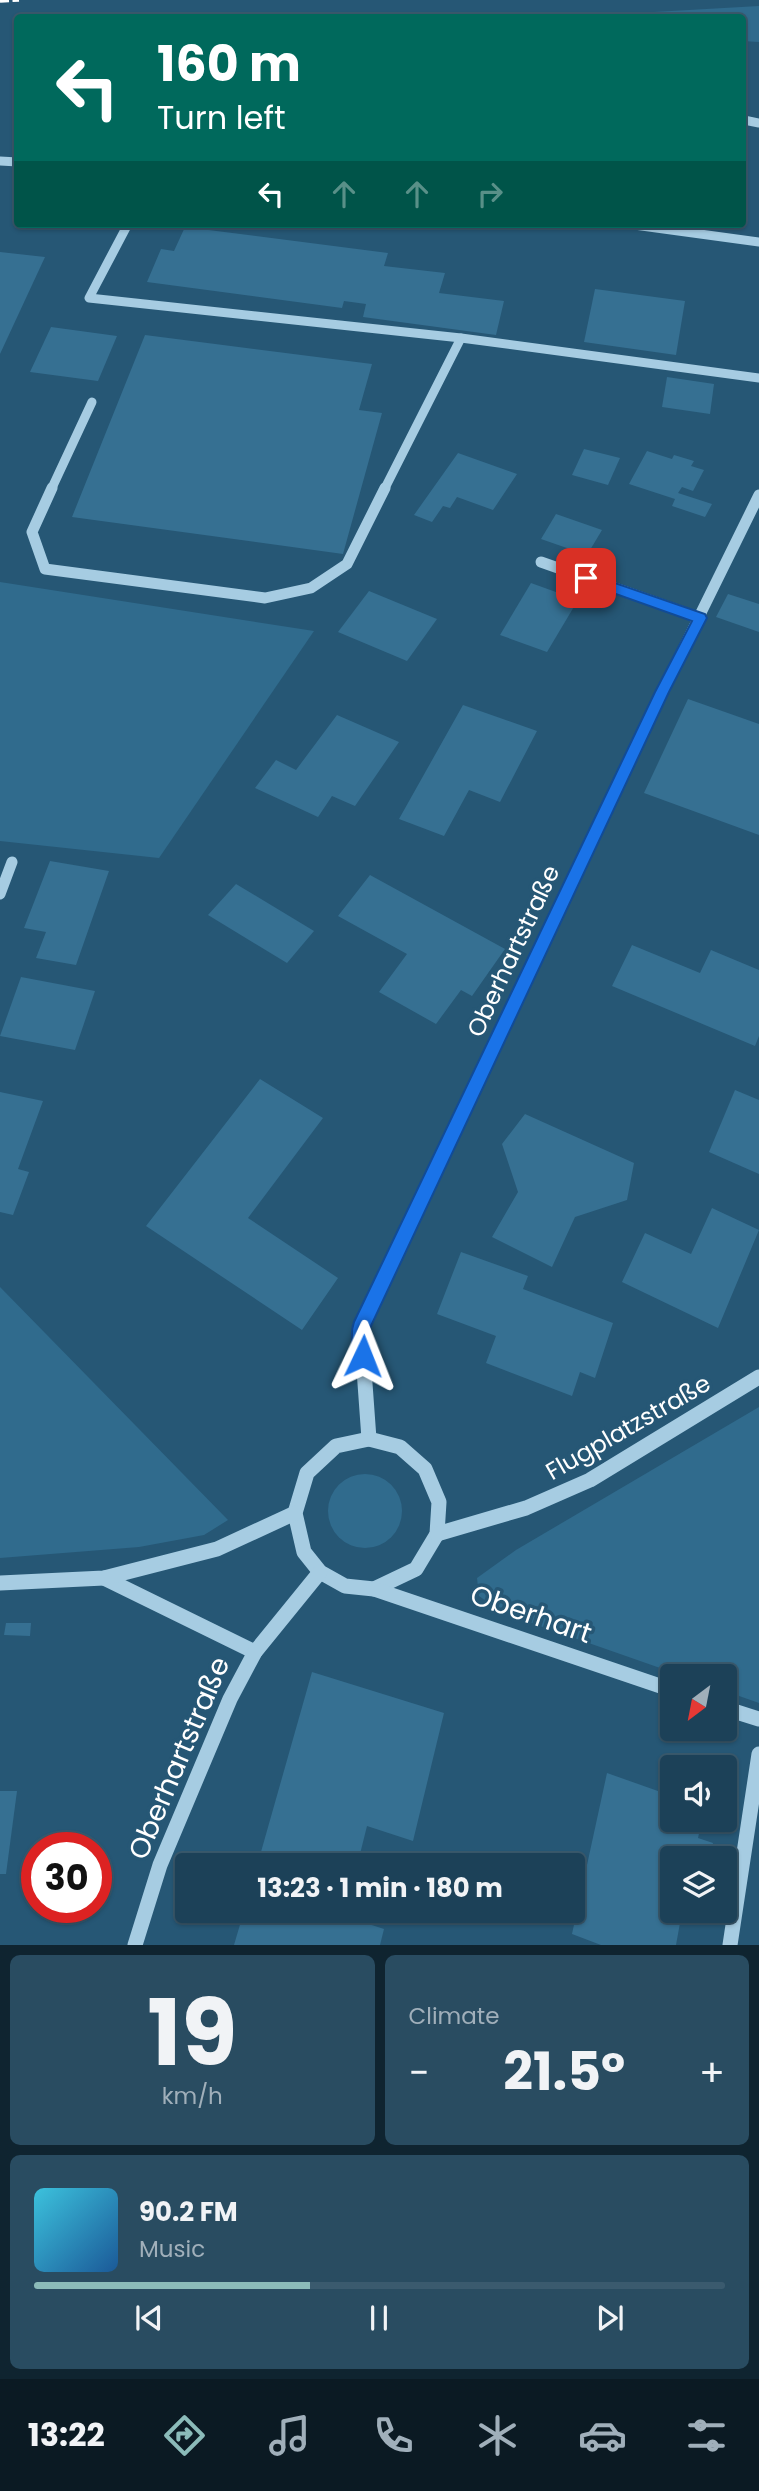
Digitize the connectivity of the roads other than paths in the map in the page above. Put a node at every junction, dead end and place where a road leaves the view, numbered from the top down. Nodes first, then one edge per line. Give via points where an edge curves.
1 (126, 228) edge
2 (656, 228) edge
3 (759, 242) edge
4 (461, 338) junction
5 (759, 378) edge
6 (92, 402) dead end
7 (759, 495) edge
8 (541, 562) dead end
9 (701, 618) junction
10 (12, 862) dead end
11 (0, 894) edge
12 (759, 1377) edge
13 (369, 1439) junction
14 (295, 1513) junction
15 (437, 1534) junction
16 (320, 1572) junction
17 (104, 1578) junction
18 (0, 1583) edge
19 (374, 1589) junction
20 (255, 1652) junction
21 (660, 1686) edge
22 (737, 1712) edge
23 (759, 1719) edge
24 (759, 1754) edge
25 (135, 1945) edge
26 (730, 1945) edge

1 - 4 street via 89,298
2 - 3 street
4 - 5 street
4 - 6 street via 346,564 311,589 265,598 46,569 32,532
7 - 9 street, Oberhartstraße
8 - 9 street
9 - 13 street, Oberhartstraße via 361,1328
10 - 11 street
12 - 15 street, Flugplatzstraße via 590,1480 526,1508
13 - 14 street via 336,1446 307,1473
13 - 15 street via 400,1447 425,1469 439,1502
14 - 16 street via 304,1552
14 - 17 street via 217,1549
15 - 19 street via 416,1569
16 - 19 street via 345,1586
16 - 20 street, Oberhartstraße
17 - 18 street
17 - 20 street
19 - 21 street, Oberhart
20 - 25 street, Oberhartstraße via 230,1699 160,1865
22 - 23 street
24 - 26 street

